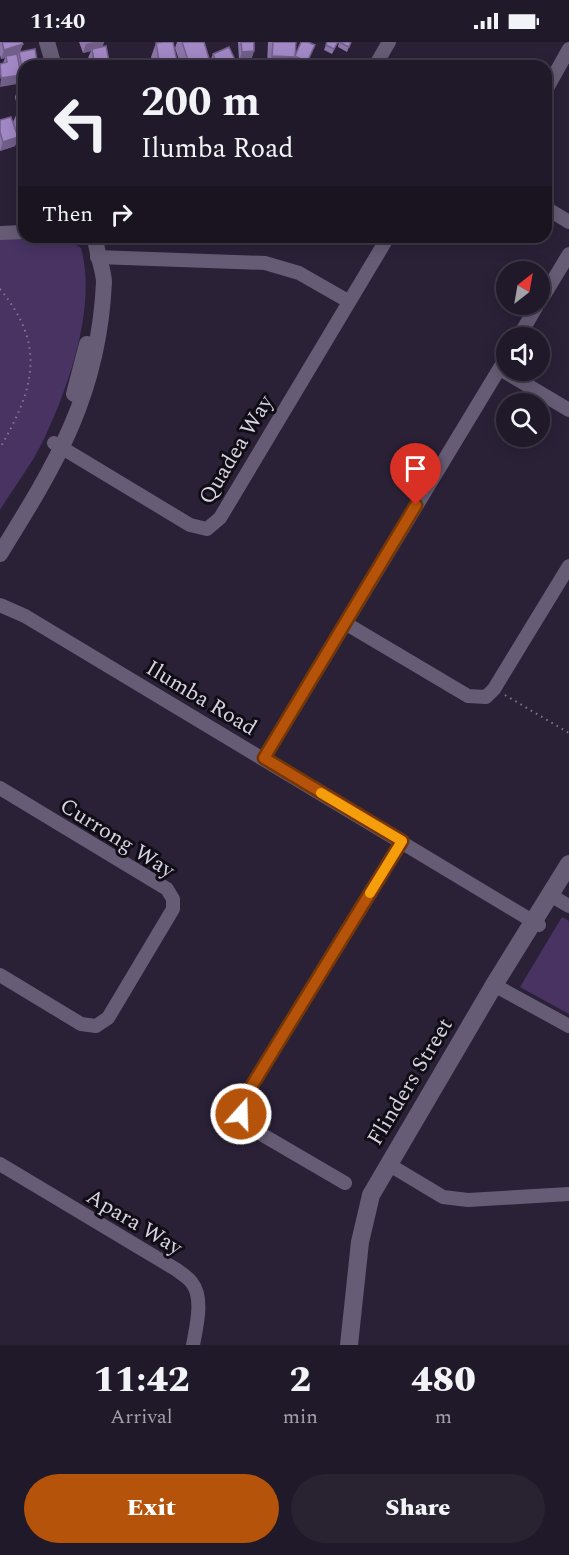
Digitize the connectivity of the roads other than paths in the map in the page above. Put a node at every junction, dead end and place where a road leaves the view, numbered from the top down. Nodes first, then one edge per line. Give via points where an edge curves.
1 (47, 42) edge
2 (389, 42) edge
3 (569, 49) edge
4 (52, 60) edge
5 (378, 60) edge
6 (552, 79) edge
7 (552, 212) edge
8 (569, 222) edge
9 (18, 232) edge
10 (0, 233) edge
11 (96, 243) edge
12 (384, 243) edge
13 (569, 254) edge
14 (97, 256) junction
15 (550, 285) edge
16 (348, 301) junction
17 (496, 376) edge
18 (520, 381) edge
19 (569, 410) edge
20 (58, 446) junction
21 (0, 536) edge
22 (0, 554) edge
23 (569, 566) edge
24 (0, 596) edge
25 (0, 605) edge
26 (25, 616) junction
27 (345, 622) junction
28 (264, 758) junction
29 (0, 788) edge
30 (402, 841) junction
31 (569, 864) edge
32 (569, 880) edge
33 (559, 900) edge
34 (537, 924) junction
35 (0, 975) edge
36 (498, 987) junction
37 (569, 1026) edge
38 (0, 1164) edge
39 (391, 1166) junction
40 (345, 1183) dead end
41 (569, 1194) edge
42 (193, 1345) edge
43 (349, 1345) edge
44 (358, 1345) edge

1 - 4 street
2 - 5 street
3 - 6 street
7 - 8 street
9 - 10 street
11 - 14 street
12 - 16 street, Quadea Way
13 - 15 street
14 - 16 street via 265,262 299,273
14 - 20 street via 104,279 93,368
16 - 20 street, Quadea Way via 220,518 207,529 190,525
17 - 27 street
18 - 19 street
20 - 21 street
20 - 22 street
23 - 27 street via 486,697 468,696
24 - 26 street, Ilumba Road
25 - 26 street, Ilumba Road
26 - 28 street, Ilumba Road
27 - 28 street
28 - 30 street, Ilumba Road
29 - 35 street, Currong Way via 167,889 173,899 173,909 108,1018 96,1026 81,1024
30 - 34 street, Ilumba Road
30 - 40 street via 243,1100 241,1114 249,1127
31 - 33 main road, Flinders Street
32 - 33 main road, Flinders Street
33 - 34 main road, Flinders Street
34 - 36 main road, Flinders Street
36 - 37 street
36 - 39 main road, Flinders Street
38 - 42 street, Apara Way via 192,1282 198,1305
39 - 41 street via 443,1197 468,1200
39 - 43 main road, Flinders Street via 371,1195 364,1221
39 - 44 main road, Flinders Street via 371,1234

